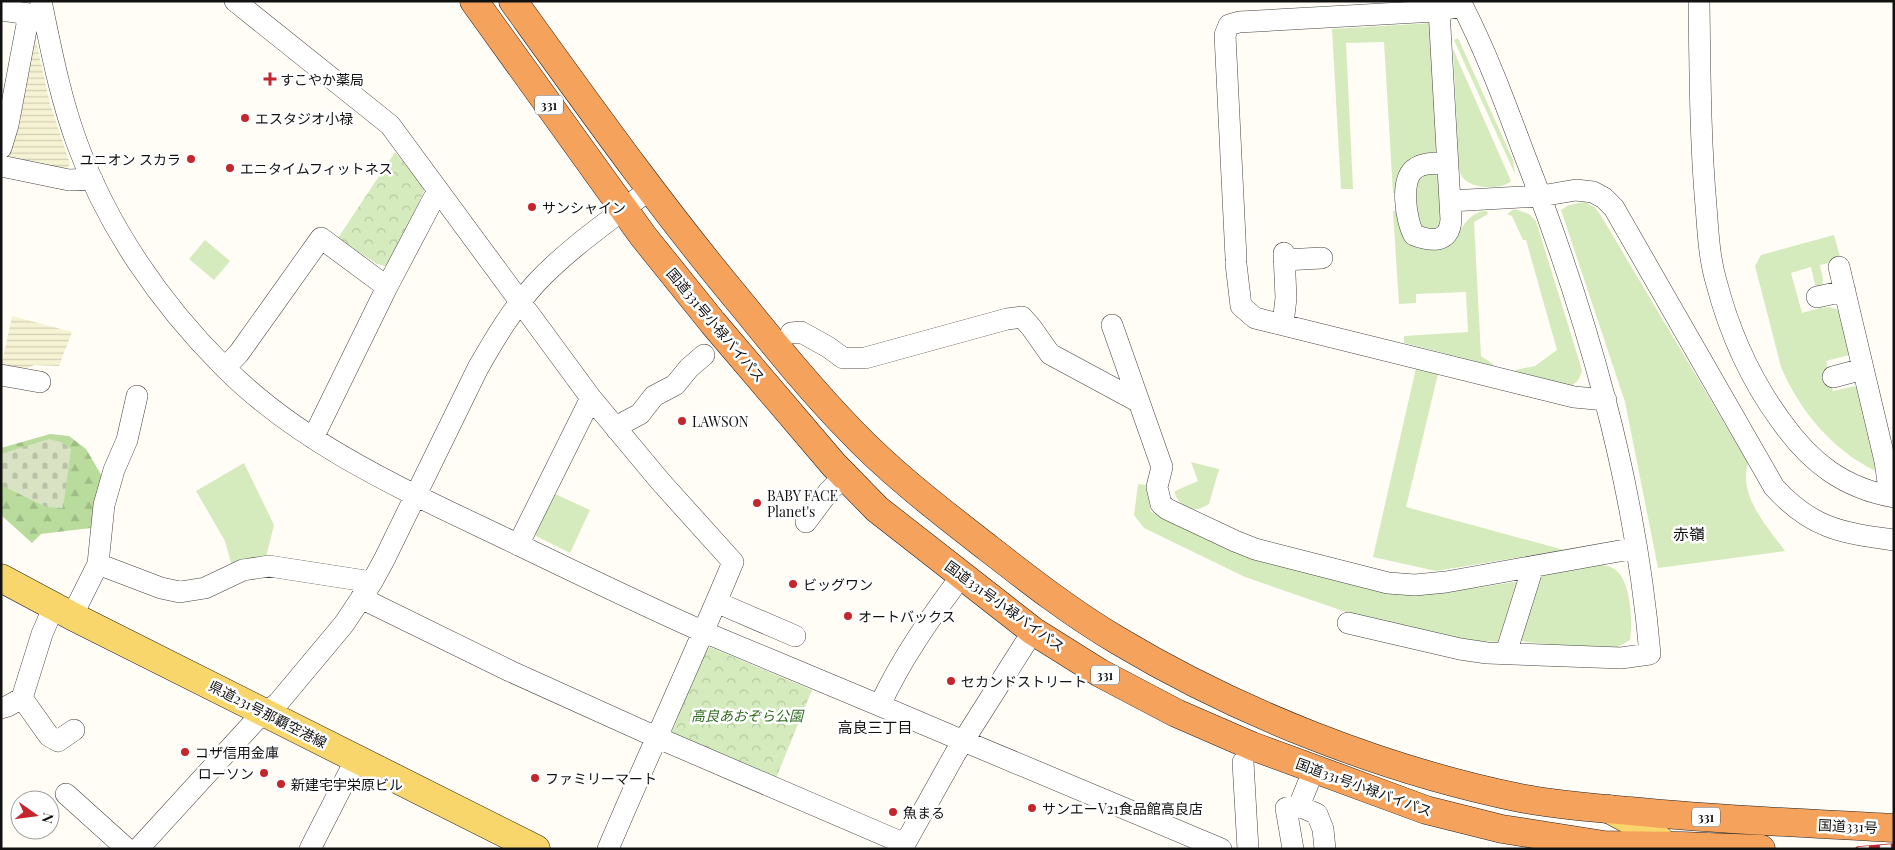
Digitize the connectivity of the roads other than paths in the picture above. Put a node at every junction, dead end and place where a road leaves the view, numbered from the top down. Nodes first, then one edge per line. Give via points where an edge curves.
1 (41, 1) edge
2 (234, 1) edge
3 (474, 1) edge
4 (513, 1) edge
5 (1699, 1) edge
6 (1461, 4) edge
7 (1, 10) edge
8 (1439, 10) junction
9 (1, 148) edge
10 (1447, 163) junction
11 (1, 166) edge
12 (92, 180) junction
13 (650, 189) junction
14 (438, 190) junction
15 (1541, 196) junction
16 (1450, 201) junction
17 (624, 210) junction
18 (1322, 258) dead end
19 (1839, 267) dead end
20 (387, 287) junction
21 (1844, 291) junction
22 (1817, 297) dead end
23 (521, 302) junction
24 (1283, 324) junction
25 (1112, 325) dead end
26 (791, 333) dead end
27 (704, 355) dead end
28 (225, 368) junction
29 (1863, 369) junction
30 (1, 375) edge
31 (1833, 377) dead end
32 (40, 382) dead end
33 (137, 396) dead end
34 (591, 398) junction
35 (1606, 400) junction
36 (1139, 402) junction
37 (617, 430) junction
38 (312, 438) junction
39 (844, 476) junction
40 (415, 495) junction
41 (1892, 496) edge
42 (806, 522) dead end
43 (1894, 540) edge
44 (518, 545) junction
45 (1636, 548) junction
46 (98, 564) junction
47 (1533, 567) junction
48 (962, 575) junction
49 (1, 578) edge
50 (367, 590) junction
51 (716, 602) junction
52 (63, 611) junction
53 (1348, 623) dead end
54 (1033, 631) junction
55 (704, 632) junction
56 (795, 636) dead end
57 (1506, 653) junction
58 (22, 698) junction
59 (880, 705) junction
60 (1, 708) edge
61 (266, 712) junction
62 (74, 730) dead end
63 (656, 738) junction
64 (963, 741) junction
65 (356, 759) junction
66 (1243, 762) dead end
67 (1314, 769) junction
68 (66, 794) dead end
69 (1299, 806) junction
70 (1609, 809) junction
71 (1803, 823) junction
72 (1894, 828) edge
73 (903, 846) edge
74 (1608, 847) edge
75 (1666, 847) edge
76 (1730, 848) edge
77 (127, 849) edge
78 (138, 849) edge
79 (310, 849) edge
80 (536, 849) edge
81 (608, 849) edge
82 (1221, 849) edge
83 (1248, 849) edge
84 (1293, 849) edge
85 (1325, 849) edge
86 (1761, 849) edge

1 - 12 street via 62,96
2 - 14 street via 390,125
3 - 17 highway, 国道331号小禄バイパス / 331
4 - 13 highway, 331
5 - 41 street via 1704,191 1715,280 1728,320 1751,375 1798,445 1832,474 1878,494
6 - 8 street
6 - 15 street via 1490,65
7 - 9 street via 30,14
8 - 10 street
8 - 24 street via 1230,25 1225,36 1241,306 1255,318
10 - 16 street
10 - 16 street via 1421,165 1414,168 1408,177 1407,215 1414,235 1435,240 1446,235 1450,229
11 - 12 street via 69,180
12 - 28 street via 131,253 166,301
13 - 17 street
13 - 70 highway, 331 via 801,378 852,432 912,488 1052,598 1117,640 1192,682 1328,741 1449,781 1522,798
14 - 20 street
14 - 23 street
15 - 16 street
15 - 35 street
15 - 43 street via 1576,190 1593,192 1614,208 1757,460 1789,504 1832,529
17 - 23 street via 558,261
17 - 39 highway, 国道331号小禄バイパス / 331 via 713,323
18 - 24 street via 1284,257 1286,298
19 - 21 street
20 - 28 street via 321,238
20 - 38 street
21 - 22 street
21 - 29 street
23 - 34 street
23 - 40 street via 478,368
24 - 35 street via 1574,397
25 - 36 street
26 - 36 street via 801,332 843,358 865,358 1007,319 1022,318 1050,354
27 - 37 street via 675,385 654,396 640,414
28 - 38 street via 275,412
29 - 31 street
29 - 41 street
30 - 32 street
33 - 46 street via 127,440 104,505
34 - 37 street
34 - 44 street
35 - 45 street via 1621,460
36 - 47 street via 1162,467 1158,487 1161,504 1235,541 1403,584 1446,582
37 - 51 street via 733,562
38 - 40 street
39 - 42 street
39 - 48 highway, 国道331号小禄バイパス / 331 via 877,509
40 - 44 street
40 - 50 street
44 - 55 street
45 - 47 street
45 - 57 street via 1650,654 1621,658
46 - 50 street via 180,592 205,588 243,570 270,566
46 - 52 street
47 - 57 street
48 - 54 highway, 国道331号小禄バイパス / 331
48 - 59 street via 890,682
49 - 52 main road, 県道231号那覇空港線
50 - 61 street via 344,624 278,703
50 - 63 street via 510,671
51 - 55 street
51 - 56 street
52 - 58 street via 42,634
52 - 61 main road, 県道231号那覇空港線
53 - 57 street via 1460,649
54 - 64 street
54 - 67 highway, 国道331号小禄バイパス / 331 via 1100,673 1176,713
55 - 59 street
55 - 63 street
58 - 60 street
58 - 62 street via 49,736 58,741
59 - 64 street
61 - 65 main road, 県道231号那覇空港線
61 - 78 street
63 - 73 street
63 - 81 street
64 - 73 street
64 - 82 street
65 - 79 street
65 - 80 main road, 県道231号那覇空港線
66 - 83 street
67 - 69 street
67 - 74 highway, 国道331号小禄バイパス / 331 via 1438,814
68 - 77 street
69 - 84 street via 1286,808
69 - 85 street via 1317,814
70 - 71 highway, 331
70 - 75 main road
71 - 72 highway, 国道331号 / 331
71 - 76 main road
74 - 75 highway, 国道331号小禄バイパス / 331
75 - 76 highway, 国道331号小禄バイパス / 331
76 - 86 highway, 国道331号小禄バイパス / 331

